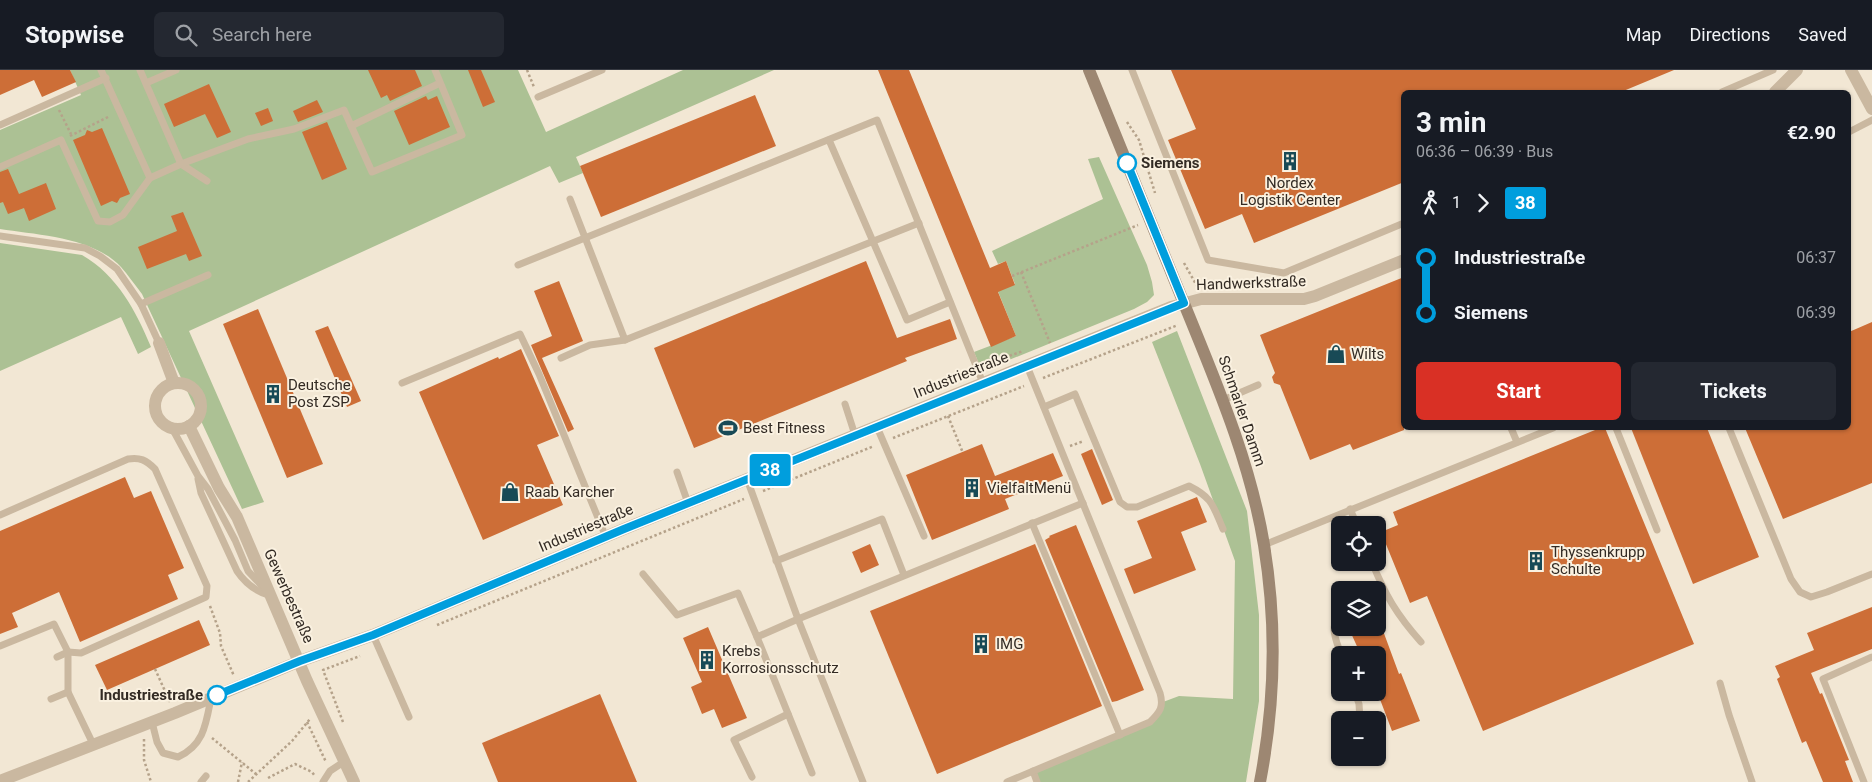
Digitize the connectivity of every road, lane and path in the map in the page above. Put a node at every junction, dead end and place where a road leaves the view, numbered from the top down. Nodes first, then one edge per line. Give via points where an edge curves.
1 (101, 70) edge
2 (140, 70) edge
3 (176, 70) edge
4 (435, 70) edge
5 (527, 70) edge
6 (602, 70) edge
7 (1089, 70) edge
8 (1132, 70) edge
9 (1773, 70) edge
10 (1797, 70) edge
11 (1851, 70) edge
12 (106, 78) junction
13 (146, 83) junction
14 (440, 83) junction
15 (1727, 90) edge
16 (1777, 90) edge
17 (538, 96) joint
18 (55, 101) junction
19 (1872, 109) edge
20 (120, 111) junction
21 (1872, 120) edge
22 (0, 125) edge
23 (351, 126) junction
24 (1851, 131) edge
25 (71, 135) junction
26 (61, 140) junction
27 (829, 140) junction
28 (181, 164) junction
29 (0, 167) edge
30 (150, 178) junction
31 (207, 180) dead end
32 (570, 199) dead end
33 (919, 224) junction
34 (1139, 224) dead end
35 (1401, 224) edge
36 (0, 236) edge
37 (586, 238) junction
38 (872, 242) junction
39 (1401, 261) edge
40 (518, 265) dead end
41 (1022, 272) junction
42 (208, 275) dead end
43 (1012, 276) dead end
44 (950, 302) junction
45 (1184, 303) junction
46 (142, 304) junction
47 (1191, 319) junction
48 (625, 340) junction
49 (159, 344) joint
50 (1055, 355) junction
51 (561, 358) dead end
52 (1027, 366) junction
53 (1034, 382) junction
54 (174, 383) junction
55 (402, 383) dead end
56 (983, 384) junction
57 (1258, 385) dead end
58 (1223, 400) junction
59 (845, 404) dead end
60 (1044, 407) junction
61 (948, 416) junction
62 (189, 426) junction
63 (877, 427) junction
64 (172, 428) junction
65 (1512, 430) edge
66 (1546, 430) edge
67 (1617, 430) edge
68 (1730, 430) edge
69 (855, 435) junction
70 (1094, 437) junction
71 (884, 442) junction
72 (1516, 442) junction
73 (1062, 450) junction
74 (963, 453) dead end
75 (677, 472) dead end
76 (198, 476) junction
77 (747, 479) junction
78 (753, 495) junction
79 (688, 503) junction
80 (1083, 503) junction
81 (1350, 509) junction
82 (0, 515) edge
83 (1353, 516) edge
84 (1032, 523) junction
85 (1223, 529) dead end
86 (603, 530) dead end
87 (1657, 530) dead end
88 (924, 536) dead end
89 (1264, 545) junction
90 (776, 561) junction
91 (643, 574) dead end
92 (1872, 574) edge
93 (904, 575) junction
94 (272, 596) junction
95 (206, 598) junction
96 (1386, 599) edge
97 (459, 616) dead end
98 (798, 619) junction
99 (373, 635) junction
100 (758, 637) junction
101 (1421, 642) dead end
102 (0, 646) edge
103 (68, 652) junction
104 (56, 656) dead end
105 (1872, 657) edge
106 (227, 661) dead end
107 (300, 661) junction
108 (155, 669) dead end
109 (324, 670) dead end
110 (1720, 684) dead end
111 (165, 691) dead end
112 (68, 692) junction
113 (211, 698) junction
114 (51, 699) dead end
115 (320, 708) junction
116 (788, 714) junction
117 (409, 718) dead end
118 (307, 722) junction
119 (148, 723) junction
120 (203, 731) junction
121 (333, 735) junction
122 (1120, 735) junction
123 (93, 744) junction
124 (242, 762) junction
125 (345, 762) junction
126 (330, 770) junction
127 (1033, 771) junction
128 (812, 773) dead end
129 (257, 775) junction
130 (752, 777) dead end
131 (268, 778) dead end
132 (0, 781) edge
133 (151, 782) edge
134 (238, 782) edge
135 (248, 782) edge
136 (319, 782) edge
137 (323, 782) edge
138 (354, 782) edge
139 (863, 782) edge
140 (1007, 782) edge
141 (1037, 782) edge
142 (1260, 782) edge
143 (1752, 782) edge
144 (1864, 782) edge

1 - 12 lane
2 - 13 lane
3 - 13 lane
4 - 14 lane
5 - 17 path
6 - 17 lane
7 - 45 street, Schmarler Damm
8 - 35 lane via 1208,260 1284,273
9 - 15 lane
10 - 16 street
11 - 19 street
12 - 18 lane
12 - 20 lane
13 - 28 lane
14 - 23 lane
14 - 23 lane via 462,135 372,172
18 - 22 lane
18 - 25 path
20 - 25 path
20 - 30 lane
21 - 24 lane
23 - 28 lane via 344,110 294,129 248,139
25 - 26 path
26 - 29 lane
26 - 30 lane via 98,221 110,222 123,215
27 - 33 lane via 877,120
27 - 37 lane
27 - 38 lane
28 - 30 lane
28 - 31 lane
32 - 37 lane
33 - 38 lane
33 - 44 lane
34 - 41 path
36 - 46 lane via 85,248 117,269
37 - 40 lane
37 - 48 lane
38 - 44 lane via 907,320
38 - 48 lane
39 - 45 street, Handwerkstraße via 1304,299 1201,299
41 - 43 path
41 - 50 path
42 - 46 lane
44 - 56 lane
45 - 47 street, Schmarler Damm
45 - 50 street, Industriestraße
46 - 49 lane
47 - 53 path
47 - 58 street, Schmarler Damm
48 - 51 lane via 590,344
49 - 54 street
50 - 52 street, Industriestraße
52 - 53 lane
52 - 56 street, Industriestraße
53 - 60 lane
53 - 61 path
54 - 62 street via 190,386 199,397 200,411
54 - 64 street via 158,394 155,408 160,421
55 - 86 lane via 520,334
56 - 63 street, Industriestraße
57 - 58 lane
58 - 89 street, Schmarler Damm via 1245,465
59 - 69 lane
60 - 70 lane via 1076,394
60 - 73 lane
61 - 71 path
61 - 74 path
62 - 64 street
62 - 94 street, Gewerbestraße via 237,517
63 - 69 street, Industriestraße
63 - 71 lane
64 - 76 lane
65 - 72 lane
66 - 72 lane
67 - 87 lane
68 - 92 lane via 1791,579 1800,592 1811,597
69 - 77 street, Industriestraße
70 - 73 path
70 - 85 lane via 1120,502 1128,507 1137,507 1189,486 1211,500
71 - 78 path
71 - 88 lane
72 - 81 lane
73 - 80 lane
75 - 79 lane
76 - 94 lane via 235,540 248,571
76 - 94 lane via 201,493 237,571 242,579 261,593
77 - 78 lane
77 - 79 street, Industriestraße
78 - 90 lane
78 - 97 path
79 - 99 street, Industriestraße
80 - 84 lane
80 - 122 lane via 1163,702 1150,722
81 - 83 lane
81 - 89 lane
82 - 95 lane via 128,459 138,458 155,469 207,586
84 - 93 lane
84 - 122 lane
89 - 142 street, Schmarler Damm via 1273,651 1270,718
90 - 93 lane via 882,519
90 - 98 lane
91 - 100 lane via 677,615 738,593
93 - 98 lane
94 - 107 street, Gewerbestraße
95 - 103 lane via 81,653
95 - 106 path
96 - 101 lane
98 - 100 lane
98 - 139 lane
99 - 107 street, Industriestraße
99 - 117 lane
100 - 116 lane
102 - 103 lane via 54,624
103 - 104 lane
103 - 112 lane
105 - 144 lane via 1823,679
107 - 113 street, Industriestraße
107 - 115 street, Gewerbestraße
108 - 111 path
109 - 121 path via 346,730
110 - 143 lane
112 - 114 lane
112 - 123 lane
113 - 119 street, Industriestraße
113 - 120 lane
115 - 118 path
115 - 121 street, Gewerbestraße
116 - 128 lane
116 - 130 lane via 734,740
118 - 126 path
118 - 129 path
119 - 120 lane via 163,752 178,758 190,751
119 - 123 street, Industriestraße
119 - 133 path via 144,760
120 - 124 path
121 - 125 street, Gewerbestraße
122 - 127 lane
123 - 132 street, Industriestraße
124 - 129 path
124 - 134 path
125 - 126 lane
125 - 138 street, Gewerbestraße
126 - 137 lane
127 - 140 lane
127 - 141 lane
129 - 135 path
131 - 136 path via 295,764 312,772

